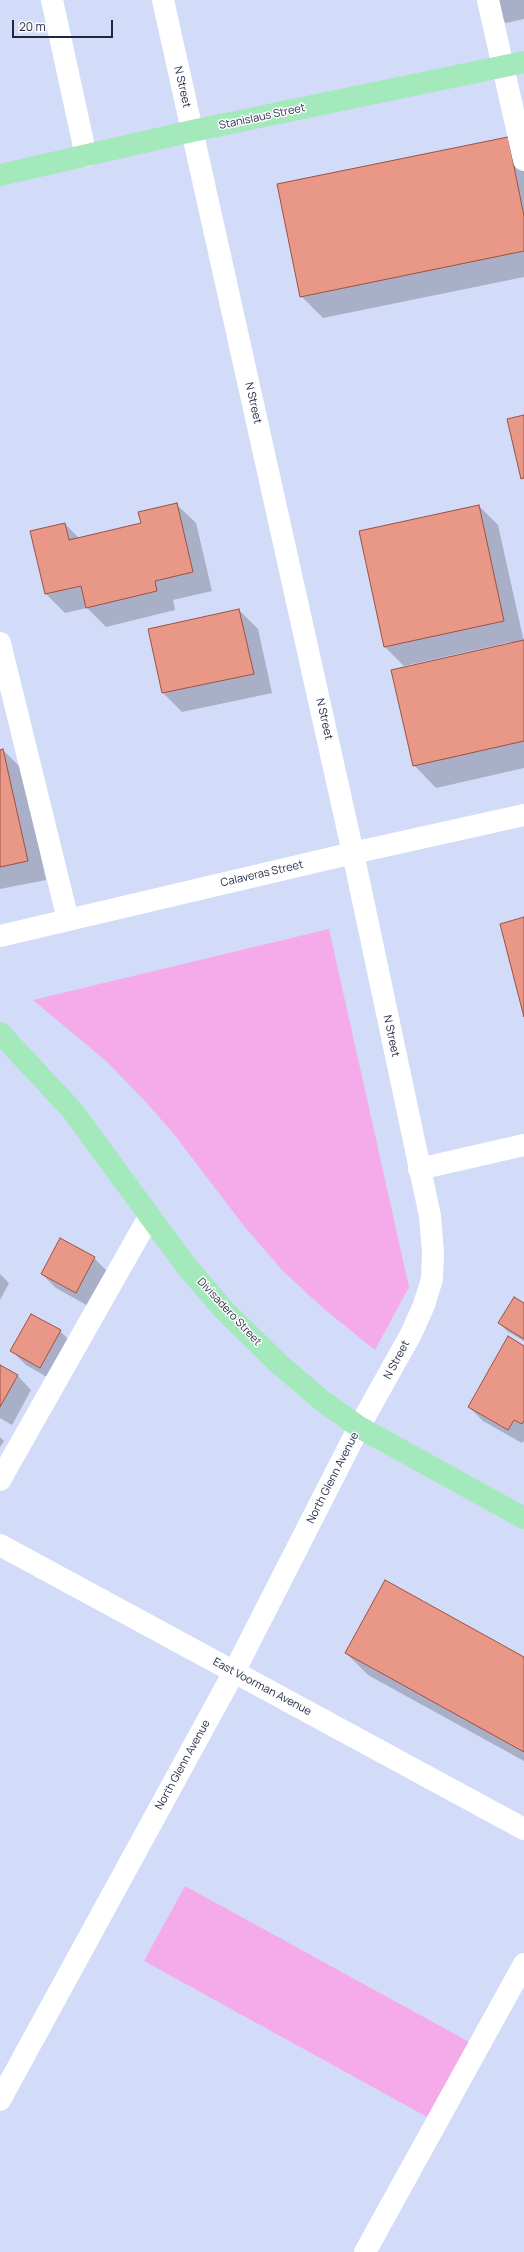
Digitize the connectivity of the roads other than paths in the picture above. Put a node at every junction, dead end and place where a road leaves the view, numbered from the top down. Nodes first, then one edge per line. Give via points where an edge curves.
1 (52, 0) edge
2 (163, 0) edge
3 (488, 0) edge
4 (514, 64) edge
5 (192, 131) junction
6 (86, 156) junction
7 (524, 160) edge
8 (0, 175) edge
9 (0, 643) edge
10 (524, 815) edge
11 (353, 853) junction
12 (68, 920) junction
13 (0, 936) edge
14 (0, 1033) edge
15 (524, 1145) edge
16 (419, 1169) junction
17 (149, 1217) junction
18 (360, 1428) junction
19 (0, 1480) edge
20 (524, 1518) edge
21 (0, 1545) edge
22 (234, 1672) junction
23 (524, 1829) edge
24 (524, 1964) edge
25 (0, 2100) edge
26 (365, 2252) edge

1 - 6 street
2 - 5 street, N Street
3 - 4 street
4 - 5 main road, Stanislaus Street
4 - 7 street
5 - 6 main road, Stanislaus Street
5 - 11 street, N Street
6 - 8 main road, Stanislaus Street
9 - 12 street
10 - 11 street, Calaveras Street
11 - 12 street, Calaveras Street
11 - 16 street, N Street
12 - 13 street, Calaveras Street
14 - 17 main road, Divisadero Street via 72,1110
15 - 16 street
16 - 18 street, N Street via 430,1216 432,1279 411,1334
17 - 18 main road, Divisadero Street via 187,1267 256,1342 321,1400
17 - 19 street
18 - 20 main road, Divisadero Street
18 - 22 street, North Glenn Avenue
21 - 22 street, East Voorman Avenue
22 - 23 street, East Voorman Avenue
22 - 25 street, North Glenn Avenue
24 - 26 street

